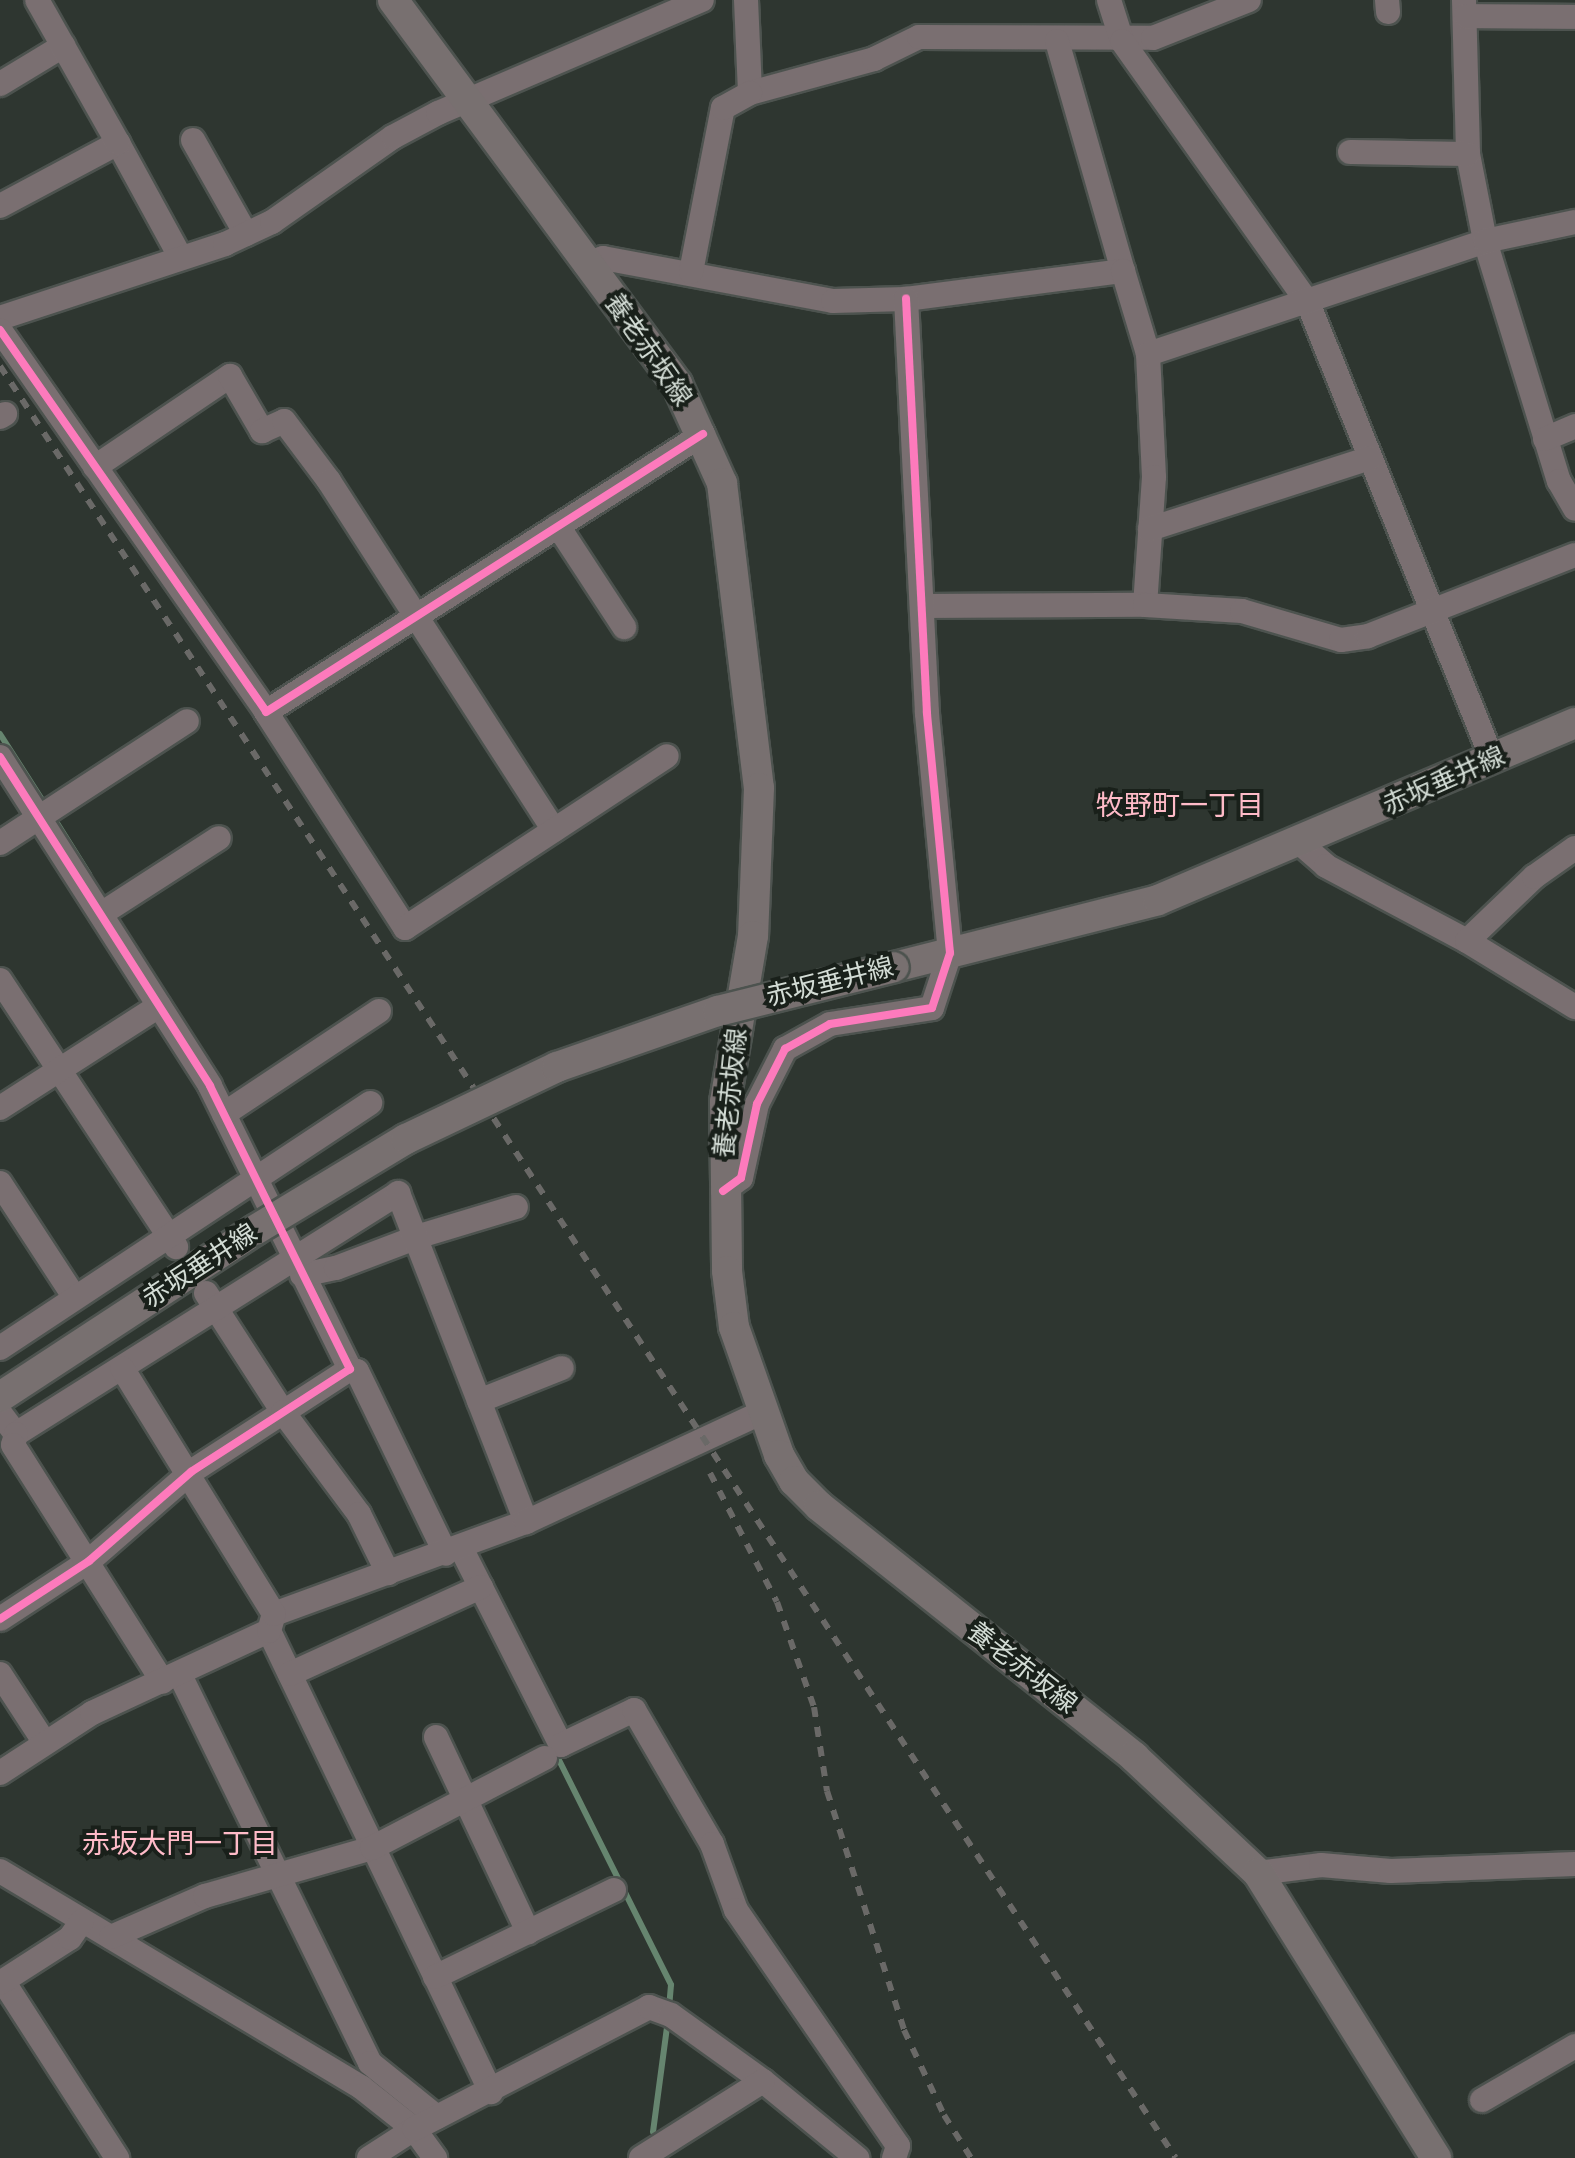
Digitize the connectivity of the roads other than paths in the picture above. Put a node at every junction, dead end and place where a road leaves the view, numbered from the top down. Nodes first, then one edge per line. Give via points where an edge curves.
1 (37, 0) edge
2 (393, 0) edge
3 (702, 0) edge
4 (746, 0) edge
5 (1109, 0) edge
6 (1249, 0) edge
7 (1465, 8) edge
8 (1540, 8) edge
9 (1575, 17) edge
10 (1057, 41) junction
11 (1122, 41) junction
12 (63, 46) junction
13 (0, 84) edge
14 (750, 93) junction
15 (467, 99) junction
16 (193, 140) dead end
17 (118, 143) junction
18 (1350, 152) dead end
19 (1468, 154) junction
20 (0, 206) edge
21 (1575, 222) edge
22 (246, 234) junction
23 (1485, 241) junction
24 (181, 258) junction
25 (585, 264) junction
26 (1123, 271) junction
27 (691, 272) junction
28 (906, 299) junction
29 (1308, 303) junction
30 (0, 318) edge
31 (0, 330) edge
32 (1148, 354) junction
33 (1575, 426) edge
34 (703, 434) junction
35 (1545, 439) junction
36 (1370, 458) junction
37 (95, 467) junction
38 (1575, 509) edge
39 (558, 526) junction
40 (1150, 529) junction
41 (1575, 555) edge
42 (1145, 605) junction
43 (923, 606) junction
44 (1431, 613) junction
45 (416, 616) junction
46 (624, 627) dead end
47 (266, 712) junction
48 (187, 721) dead end
49 (1575, 723) edge
50 (667, 756) dead end
51 (0, 757) edge
52 (1493, 760) junction
53 (46, 813) junction
54 (554, 830) junction
55 (219, 838) dead end
56 (0, 843) edge
57 (1301, 844) junction
58 (1575, 848) edge
59 (101, 914) junction
60 (1467, 941) junction
61 (950, 953) junction
62 (0, 980) edge
63 (159, 1006) junction
64 (1575, 1007) edge
65 (379, 1011) dead end
66 (59, 1069) junction
67 (370, 1103) dead end
68 (0, 1108) edge
69 (230, 1110) junction
70 (261, 1175) junction
71 (0, 1183) edge
72 (723, 1191) junction
73 (516, 1207) dead end
74 (416, 1237) junction
75 (173, 1243) junction
76 (305, 1263) junction
77 (75, 1298) junction
78 (211, 1300) junction
79 (0, 1348) edge
80 (122, 1368) junction
81 (562, 1368) dead end
82 (350, 1369) junction
83 (0, 1397) edge
84 (479, 1401) junction
85 (283, 1412) junction
86 (0, 1413) edge
87 (761, 1413) junction
88 (16, 1434) junction
89 (191, 1472) junction
90 (526, 1522) junction
91 (453, 1551) junction
92 (89, 1561) junction
93 (388, 1573) junction
94 (475, 1590) junction
95 (0, 1619) edge
96 (271, 1622) junction
97 (0, 1674) edge
98 (290, 1674) junction
99 (171, 1678) junction
100 (436, 1737) dead end
101 (45, 1743) junction
102 (545, 1758) dead end
103 (0, 1773) edge
104 (466, 1800) junction
105 (372, 1848) junction
106 (1575, 1864) edge
107 (0, 1871) edge
108 (1258, 1873) junction
109 (278, 1875) junction
110 (614, 1890) dead end
111 (82, 1921) junction
112 (528, 1932) junction
113 (111, 1937) junction
114 (435, 1977) junction
115 (1, 1982) edge
116 (1568, 2050) edge
117 (1575, 2074) edge
118 (763, 2081) junction
119 (491, 2092) junction
120 (1482, 2100) dead end
121 (437, 2117) junction
122 (414, 2129) junction
123 (117, 2158) edge
124 (369, 2158) edge
125 (435, 2158) edge
126 (641, 2158) edge
127 (857, 2158) edge
128 (894, 2158) edge
129 (1436, 2158) edge

1 - 12 street
2 - 15 main road, 養老赤坂線
3 - 15 street
4 - 14 street
5 - 11 street
6 - 11 street via 1153,38
7 - 8 street
7 - 19 street
8 - 9 street
10 - 11 street
10 - 14 street via 919,37 874,59
10 - 26 street
11 - 29 street
12 - 13 street
12 - 17 street
14 - 27 street via 723,108
15 - 22 street via 393,137 272,222
15 - 25 main road, 養老赤坂線
16 - 22 street
17 - 20 street
17 - 24 street
18 - 19 street
19 - 23 street
21 - 23 street
22 - 24 street
23 - 29 street
23 - 35 street
24 - 30 street
25 - 27 street via 603,258
25 - 34 main road, 養老赤坂線 via 677,384
26 - 28 street
26 - 32 street
27 - 28 street via 833,301
28 - 43 street
29 - 32 street
29 - 36 street
31 - 37 street
32 - 40 street via 1154,477
33 - 35 street
34 - 39 street
34 - 72 main road, 養老赤坂線 via 722,483 759,788 753,936 725,1102
35 - 38 street
36 - 40 street
36 - 44 street
37 - 45 street via 230,376 262,431 284,421
37 - 47 street
39 - 45 street
39 - 46 street
40 - 42 street
41 - 44 street
42 - 43 street
42 - 44 street via 1242,611 1341,640
43 - 61 street
44 - 52 street
45 - 47 street
45 - 54 street
47 - 54 street via 405,928
48 - 53 street
49 - 52 main road, 赤坂垂井線
50 - 54 street
51 - 53 street
52 - 57 main road, 赤坂垂井線
53 - 56 street
53 - 59 street
55 - 59 street
57 - 60 street via 1326,866
57 - 61 main road, 赤坂垂井線 via 1158,900
58 - 60 street via 1534,877
59 - 63 street
60 - 64 street
61 - 72 street via 932,1008 830,1024 785,1049 757,1104 741,1178
61 - 83 main road, 赤坂垂井線, bridge via 718,1011 557,1067 406,1139 255,1230
62 - 66 street
63 - 66 street
63 - 69 street
65 - 69 street
66 - 68 street
66 - 75 street
67 - 70 street
69 - 70 street
70 - 75 street
70 - 76 street
71 - 77 street
72 - 87 main road, 養老赤坂線 via 734,1327
73 - 74 street
74 - 76 street
74 - 76 street via 398,1193
74 - 84 street
75 - 77 street
76 - 78 street
76 - 82 street
77 - 79 street
78 - 80 street
78 - 85 street
80 - 88 street
80 - 89 street
81 - 84 street
82 - 85 street
82 - 91 street via 357,1371
84 - 90 street
85 - 89 street
85 - 93 street via 359,1514
86 - 88 street
87 - 90 street
87 - 108 main road, 養老赤坂線 via 794,1481 819,1506 1134,1757
88 - 92 street via 13,1445
89 - 92 street
89 - 96 street
90 - 91 street
91 - 93 street
91 - 94 street
92 - 95 street
92 - 99 street
93 - 96 street
94 - 98 street
94 - 128 street via 561,1745 634,1710 712,1844 736,1910 898,2146
96 - 98 street
96 - 99 street
97 - 101 street
98 - 105 street
99 - 101 street via 92,1713
99 - 109 street
100 - 104 street
101 - 103 street
102 - 104 street
104 - 105 street
104 - 112 street
105 - 109 street
105 - 114 street
106 - 108 street via 1391,1871 1321,1865
107 - 111 street
108 - 129 main road, 養老赤坂線
109 - 113 street via 205,1896
109 - 121 street via 370,2063
110 - 112 street
111 - 113 street
111 - 115 street via 70,1938
112 - 114 street
113 - 122 street via 361,2087
114 - 119 street
115 - 123 street
116 - 117 street
116 - 120 street
118 - 119 street via 649,2007
118 - 126 street
118 - 127 street
119 - 121 street
121 - 122 street
122 - 124 street
122 - 125 street

